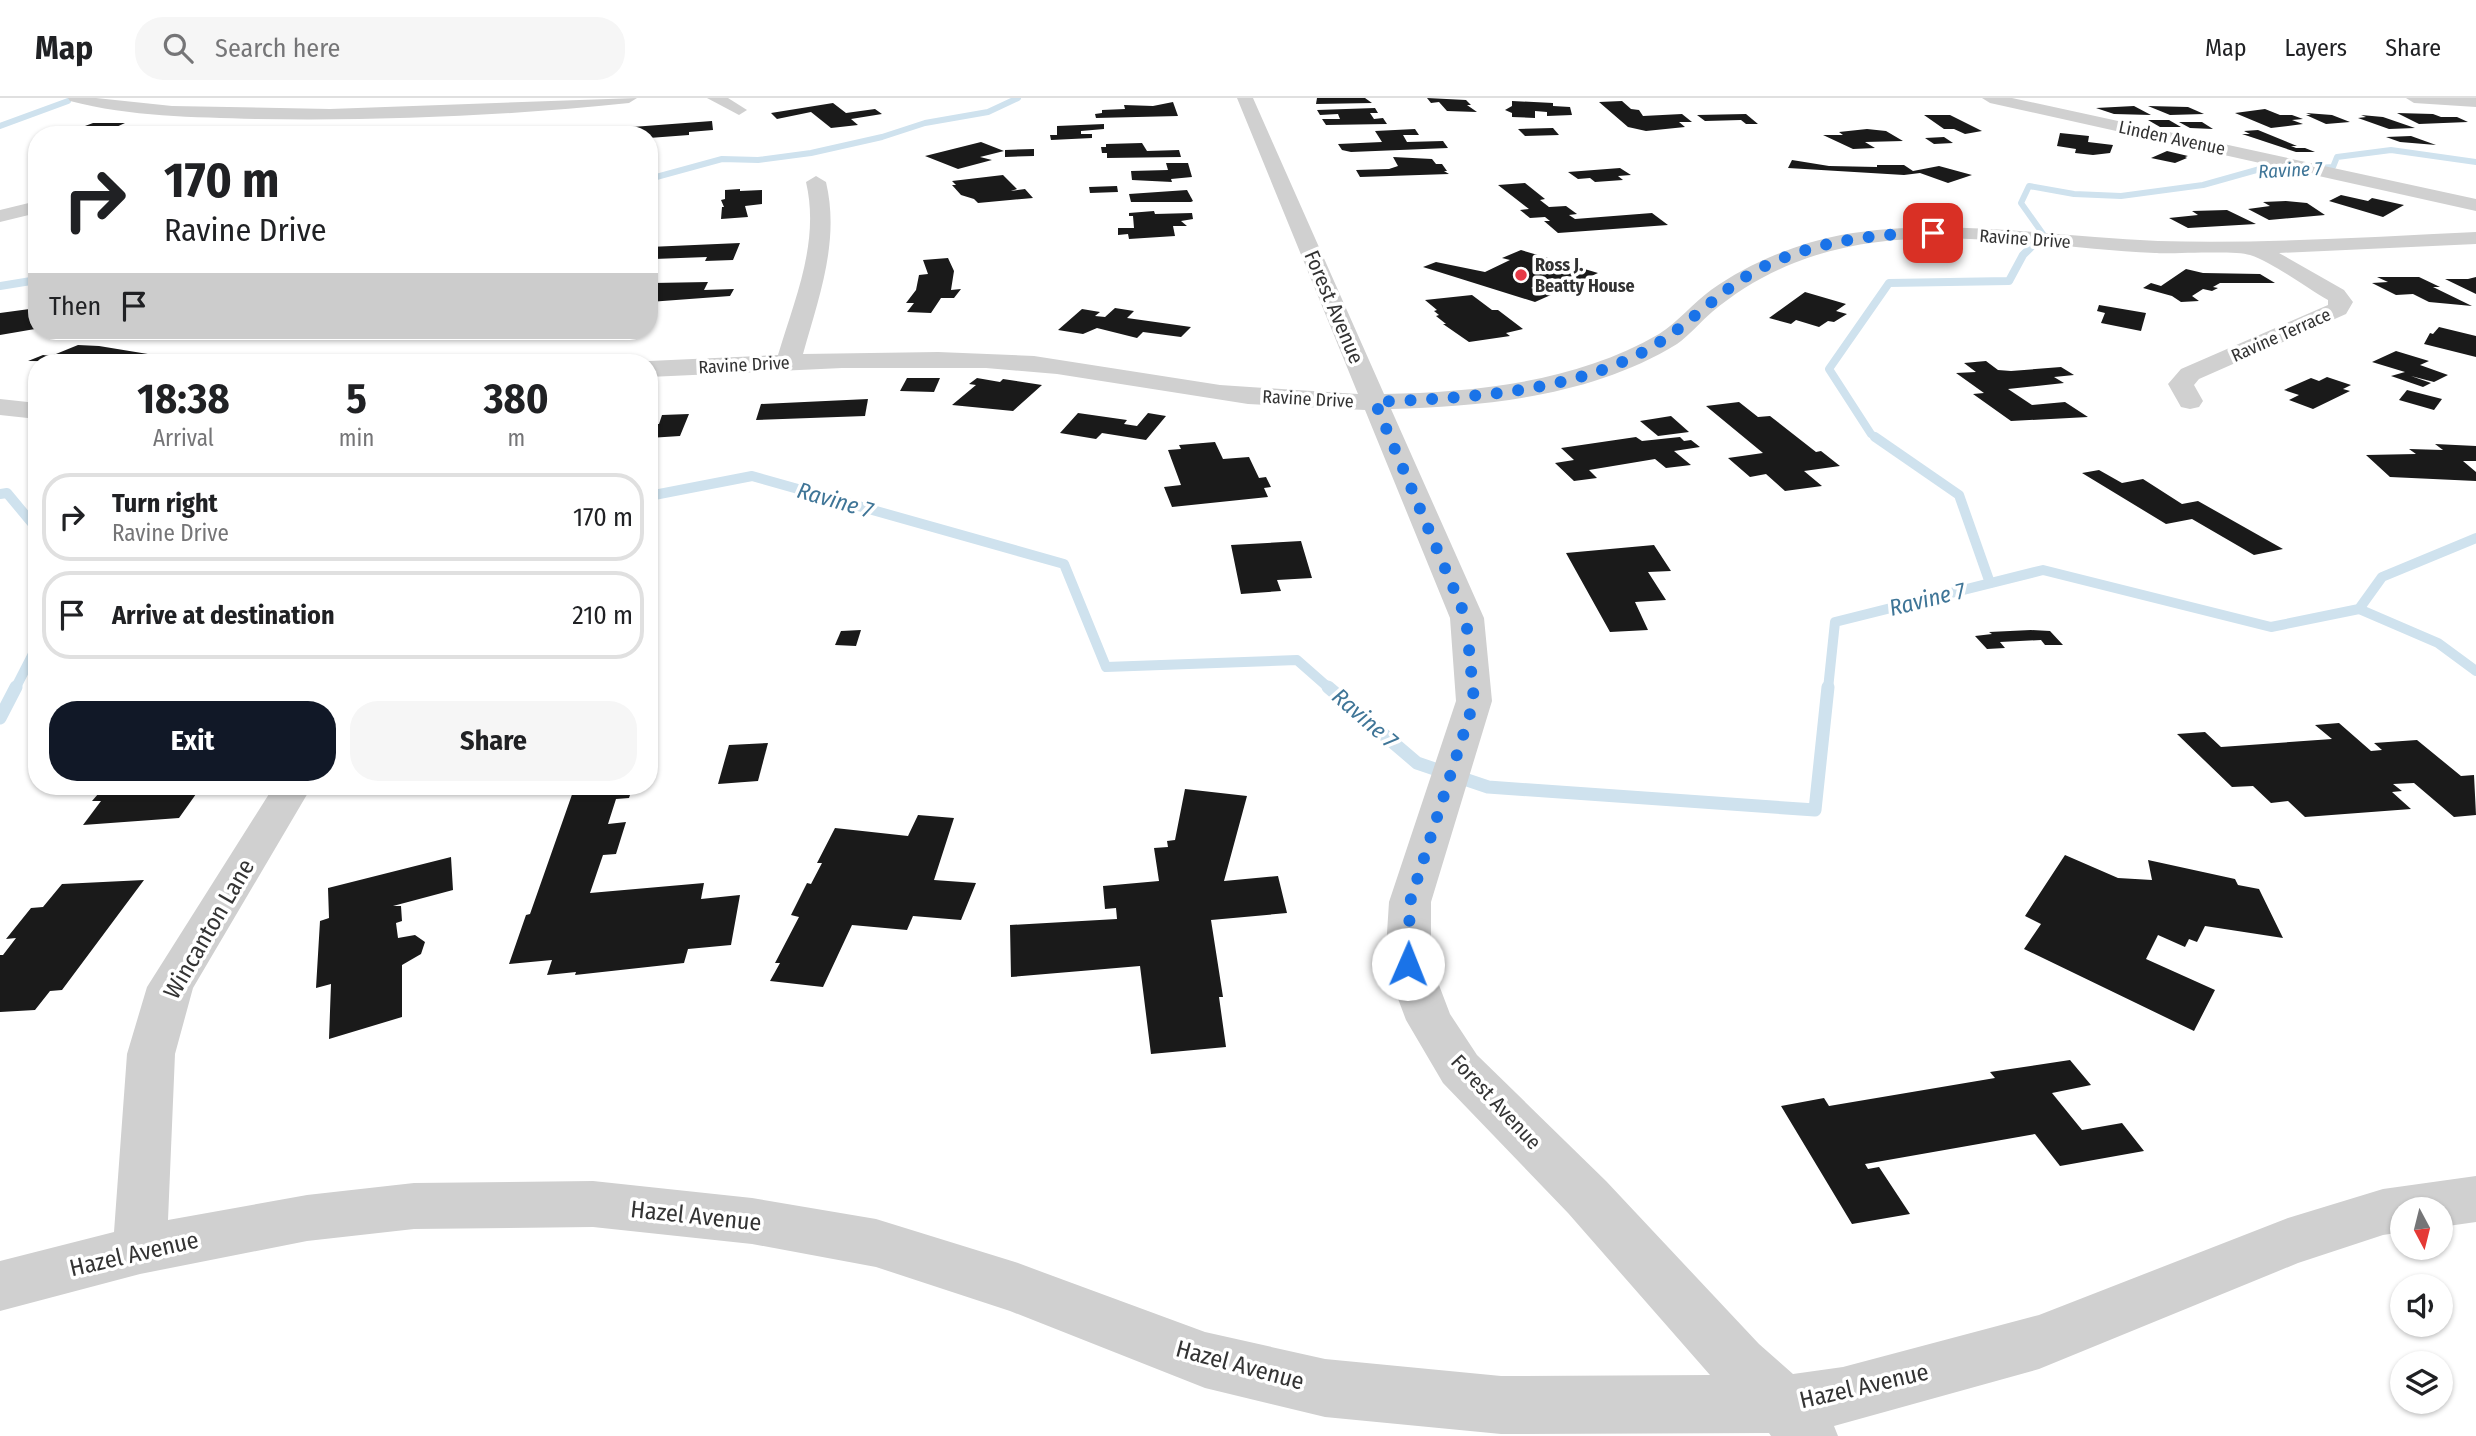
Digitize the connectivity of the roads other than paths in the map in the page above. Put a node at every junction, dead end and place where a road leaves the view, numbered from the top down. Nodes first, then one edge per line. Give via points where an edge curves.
1 (76, 98) edge
2 (629, 98) edge
3 (715, 98) edge
4 (1245, 98) edge
5 (1990, 98) edge
6 (2414, 98) edge
7 (2476, 102) edge
8 (739, 110) dead end
9 (279, 114) junction
10 (236, 126) edge
11 (816, 182) dead end
12 (2476, 205) edge
13 (28, 209) edge
14 (0, 216) edge
15 (2476, 238) edge
16 (2254, 248) junction
17 (788, 362) junction
18 (658, 369) edge
19 (2190, 401) dead end
20 (1375, 402) junction
21 (0, 407) edge
22 (28, 410) edge
23 (287, 795) edge
24 (2476, 1199) edge
25 (140, 1250) junction
26 (0, 1286) edge
27 (1796, 1420) edge

1 - 9 street via 123,106
2 - 9 street via 475,111
3 - 8 street
4 - 20 street, Forest Avenue
5 - 12 street, Linden Avenue
6 - 7 street
9 - 10 street
11 - 17 street via 822,220 817,258
13 - 14 street
15 - 16 street, Ravine Drive
16 - 19 street, Ravine Terrace via 2341,302 2338,309 2190,374 2181,384
16 - 20 street, Ravine Drive via 2081,243 1949,233 1861,238 1802,252 1756,271 1671,337 1630,359 1563,381 1508,392
17 - 18 street, Ravine Drive
17 - 20 street, Ravine Drive via 978,360 1104,373 1216,393
20 - 27 street, Forest Avenue via 1466,618 1474,701 1410,902 1408,964 1429,1020 1460,1069
21 - 22 street
23 - 25 street, Wincanton Lane via 170,986 151,1054
24 - 27 street, Hazel Avenue via 2383,1212 2288,1242 2039,1342 1843,1396
25 - 26 street, Hazel Avenue
25 - 27 street, Hazel Avenue via 307,1217 414,1206 593,1204 752,1221 876,1243 1015,1287 1205,1360 1325,1388 1501,1405

